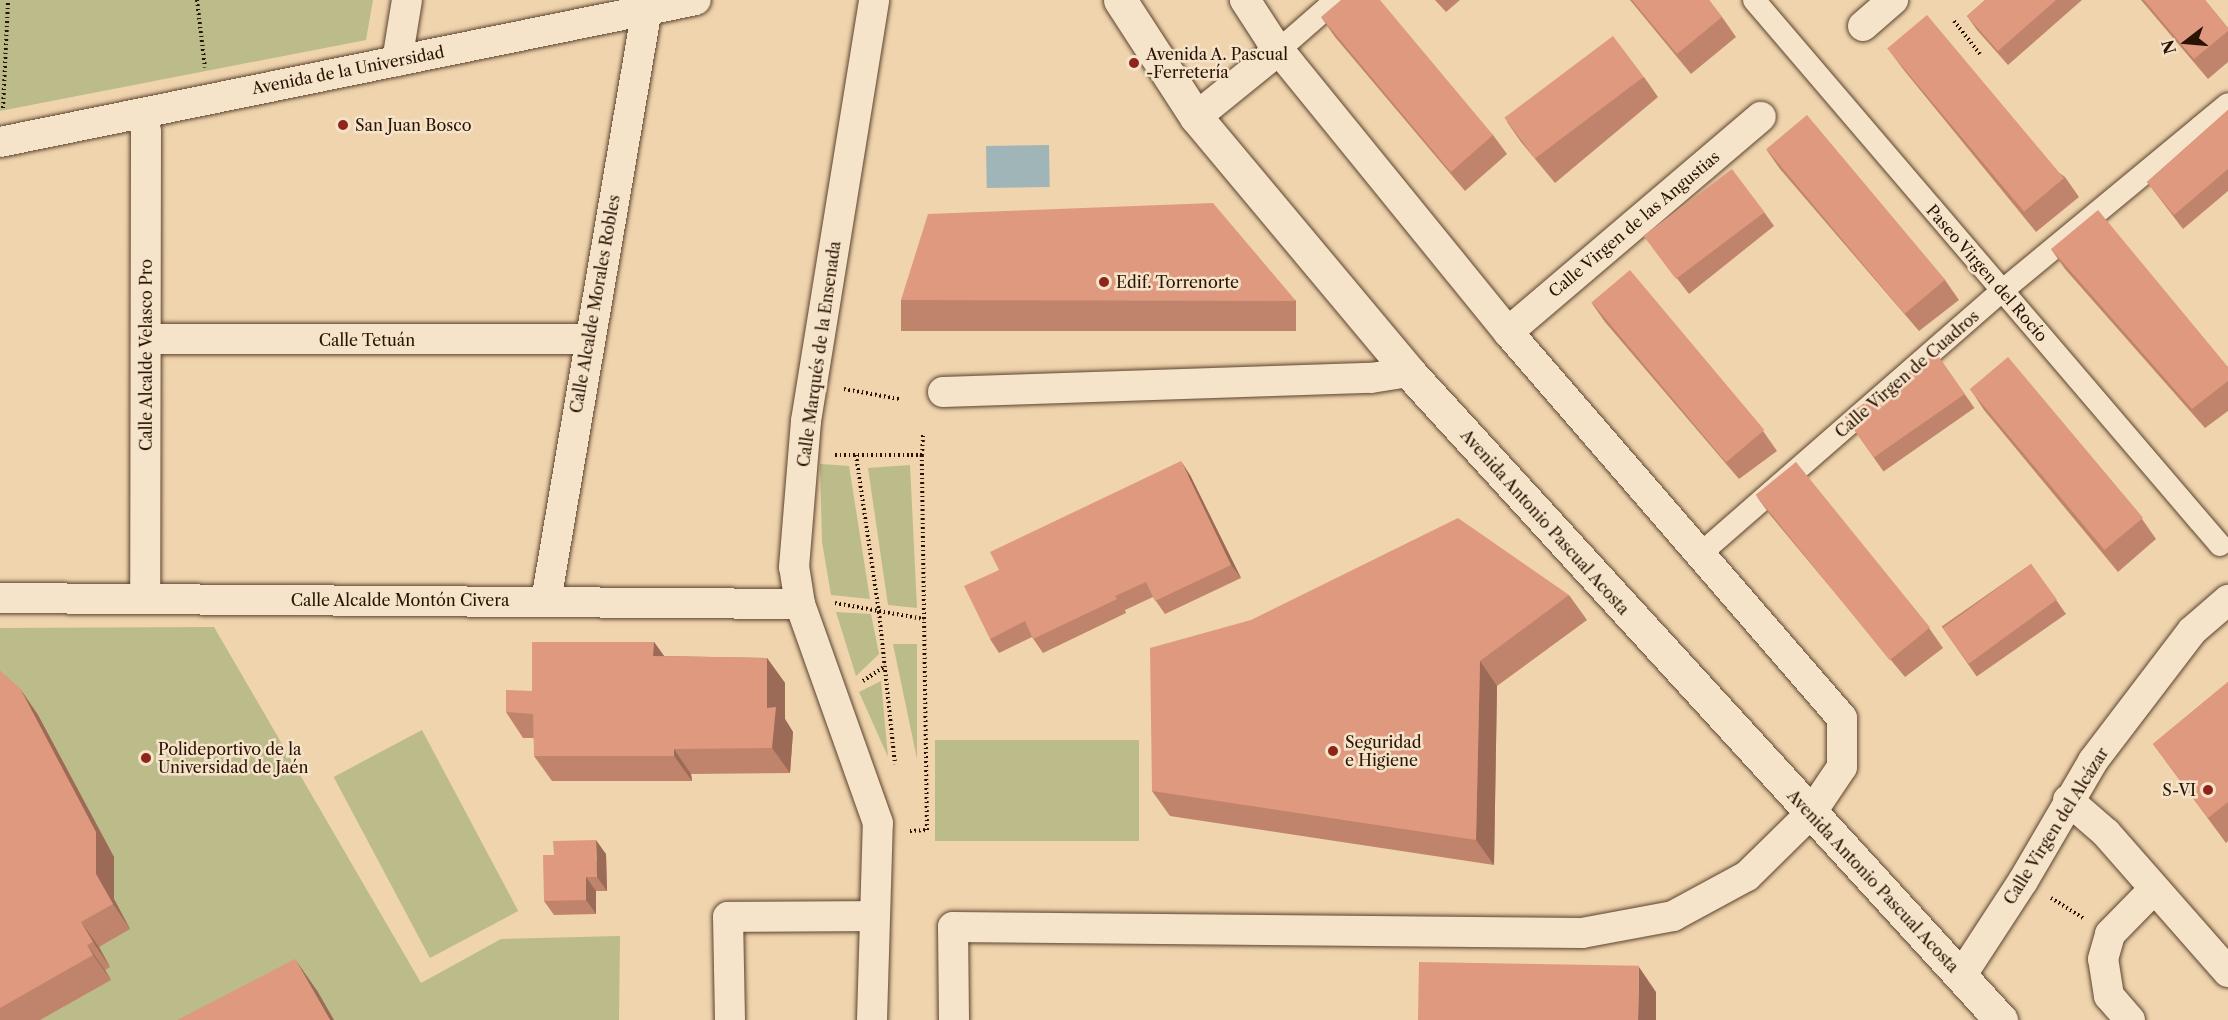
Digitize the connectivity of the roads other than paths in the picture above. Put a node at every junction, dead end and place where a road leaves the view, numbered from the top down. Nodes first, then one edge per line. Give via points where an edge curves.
1 (407, 0) edge
2 (696, 0) edge
3 (874, 0) edge
4 (1120, 0) edge
5 (1245, 0) edge
6 (1336, 0) edge
7 (1754, 0) edge
8 (1893, 0) edge
9 (647, 8) junction
10 (1863, 26) dead end
11 (1280, 49) junction
12 (397, 61) junction
13 (2228, 104) edge
14 (143, 113) junction
15 (1196, 117) junction
16 (1761, 117) dead end
17 (1, 142) edge
18 (2002, 291) junction
19 (1508, 332) junction
20 (146, 339) junction
21 (588, 339) junction
22 (1409, 372) junction
23 (943, 392) dead end
24 (2220, 545) dead end
25 (1699, 555) junction
26 (0, 598) edge
27 (145, 598) junction
28 (2228, 600) edge
29 (546, 601) junction
30 (814, 603) junction
31 (2068, 800) junction
32 (1811, 813) junction
33 (2154, 889) junction
34 (873, 915) junction
35 (2228, 972) edge
36 (1961, 976) junction
37 (730, 1020) edge
38 (872, 1020) edge
39 (954, 1020) edge
40 (2001, 1020) edge
41 (2130, 1020) edge

1 - 12 street
2 - 9 street, Avenida de la Universidad
3 - 30 street, Calle Marqués de la Ensenada via 806,421 794,567
4 - 15 street, Avenida Antonio Pascual Acosta
5 - 11 street
6 - 11 street
7 - 18 street, Paseo Virgen del Rocío
8 - 10 street
9 - 12 street, Avenida de la Universidad
9 - 21 street, Calle Alcalde Morales Robles
11 - 15 street
11 - 19 street
12 - 14 street, Avenida de la Universidad
13 - 18 street, Calle Virgen de Cuadros
14 - 17 street, Avenida de la Universidad
14 - 20 street, Calle Alcalde Velasco Pro
15 - 22 street, Avenida Antonio Pascual Acosta
16 - 19 street, Calle Virgen de las Angustias
18 - 24 street, Paseo Virgen del Rocío
18 - 25 street, Calle Virgen de Cuadros
19 - 25 street
20 - 21 street, Calle Tetuán
20 - 27 street, Calle Alcalde Velasco Pro
21 - 29 street, Calle Alcalde Morales Robles
22 - 23 street via 1371,378
22 - 32 street, Avenida Antonio Pascual Acosta
25 - 32 street via 1842,718 1842,767
26 - 27 street, Calle Alcalde Montón Civera
27 - 29 street, Calle Alcalde Montón Civera
28 - 31 street, Calle Virgen del Alcázar via 2192,631
29 - 30 street, Calle Alcalde Montón Civera
30 - 34 street, Calle Marqués de la Ensenada via 878,823
31 - 33 street via 2106,833
31 - 36 street, Calle Virgen del Alcázar via 2023,881
32 - 36 street, Avenida Antonio Pascual Acosta
32 - 39 street via 1747,876 1673,916 1582,933 953,927
33 - 35 street
33 - 41 street via 2110,934 2103,959 2109,996
34 - 37 street via 728,917
34 - 38 street, Calle Marqués de la Ensenada
36 - 40 street, Avenida Antonio Pascual Acosta

